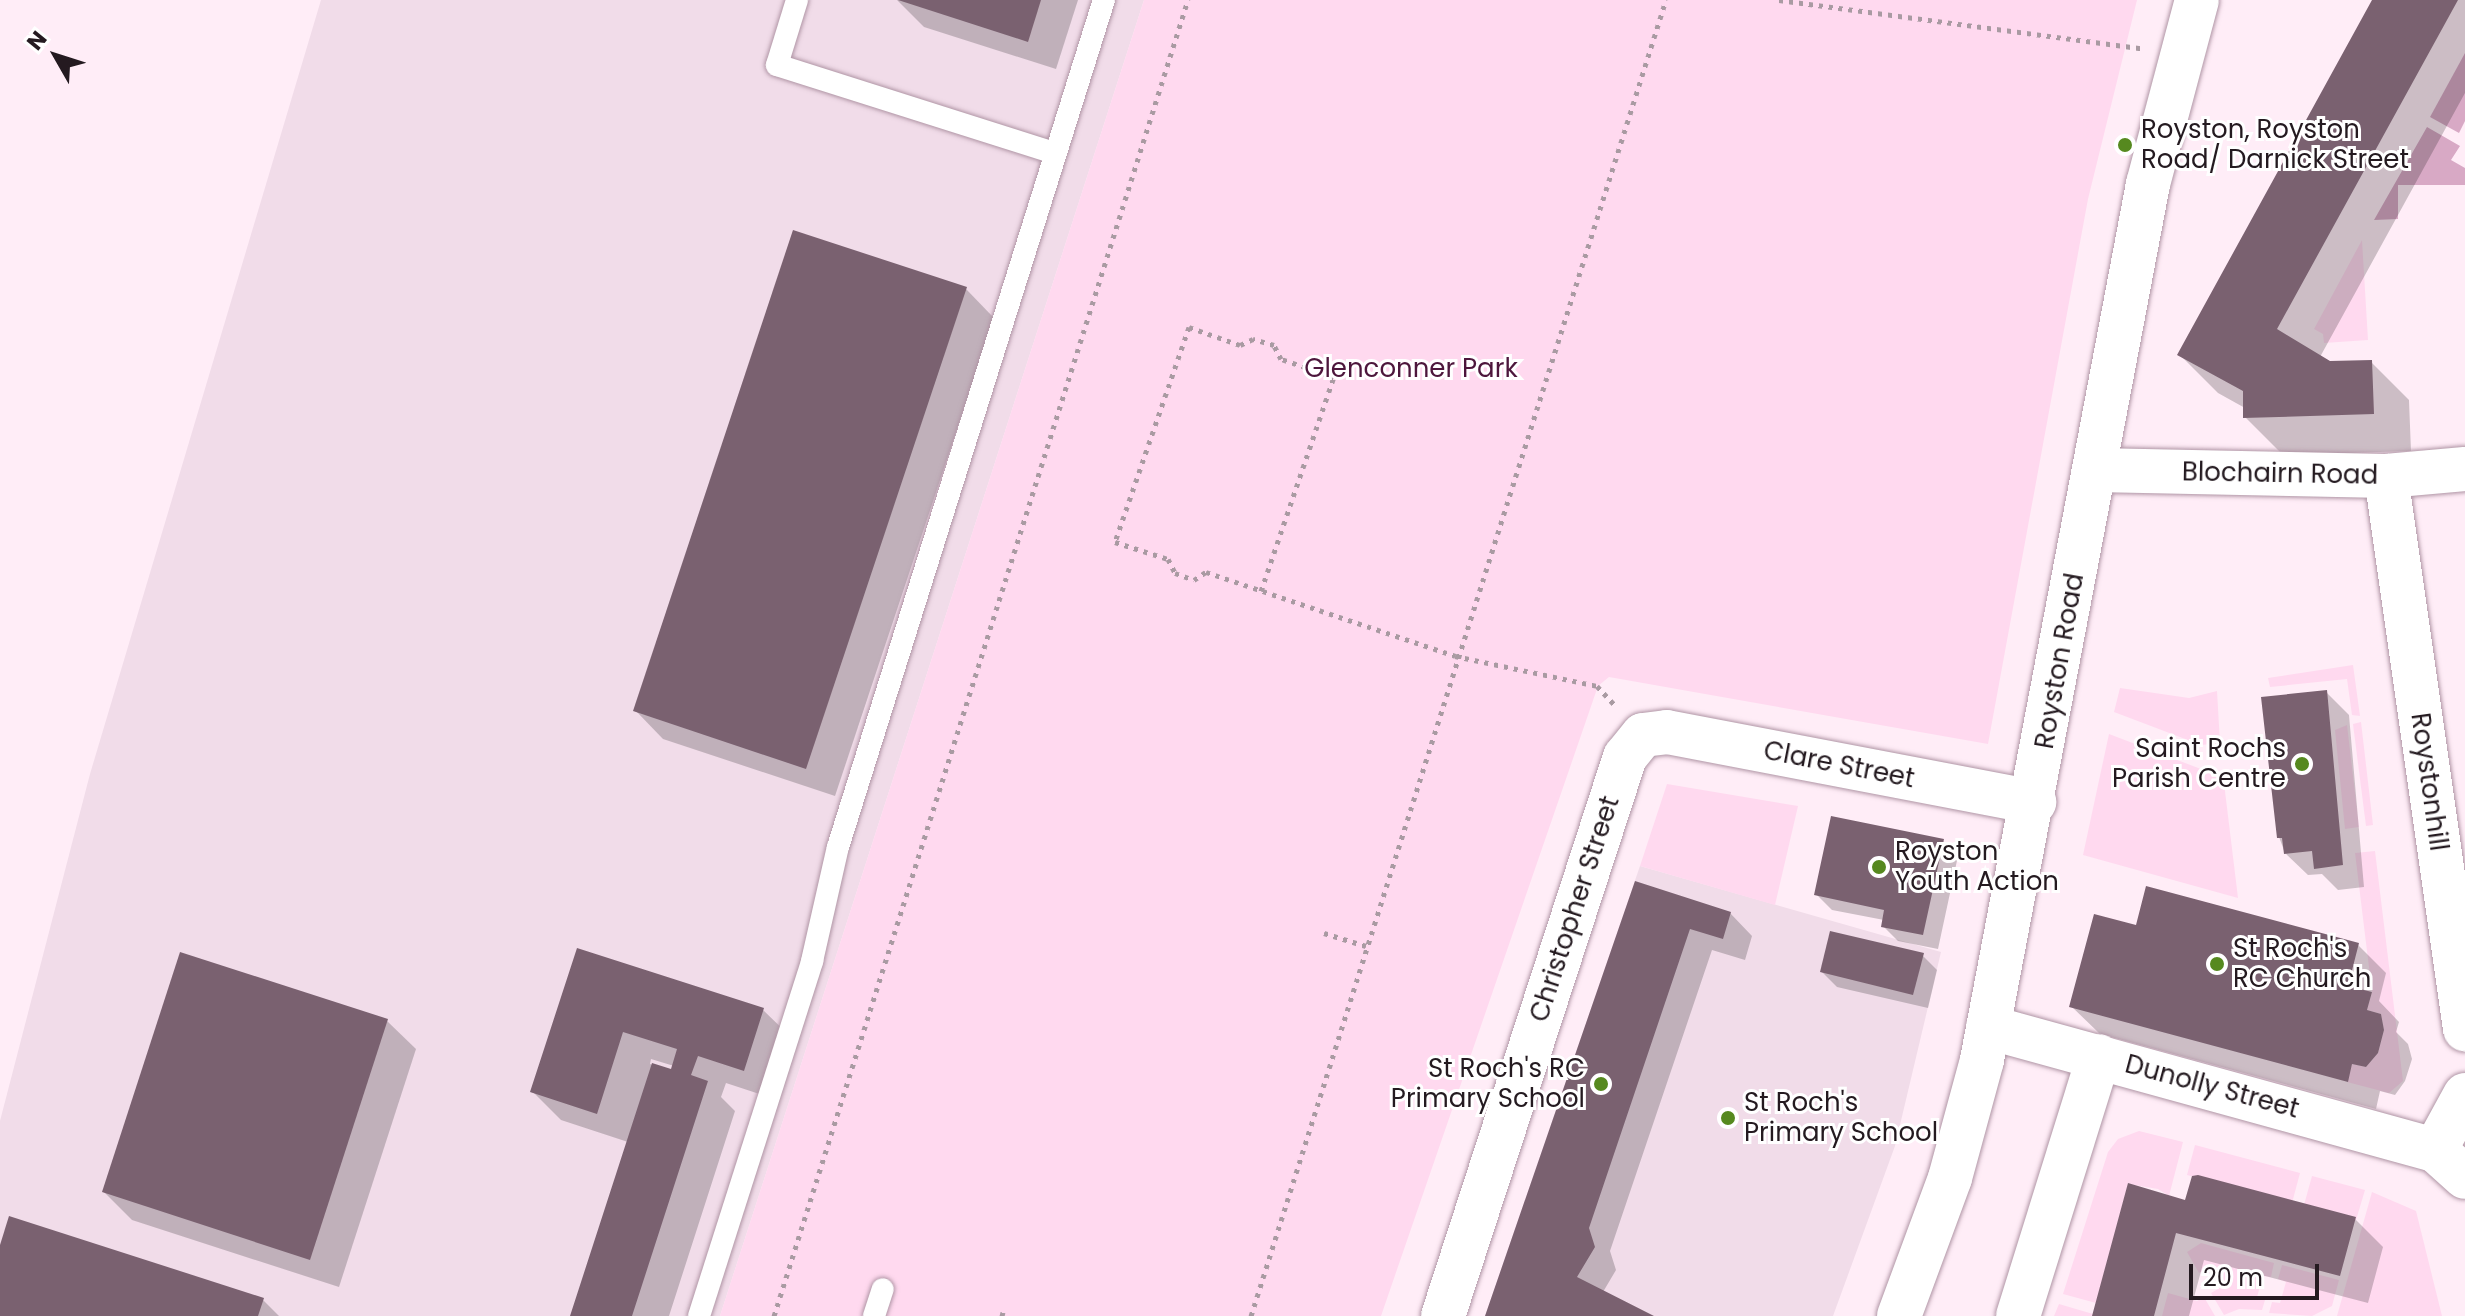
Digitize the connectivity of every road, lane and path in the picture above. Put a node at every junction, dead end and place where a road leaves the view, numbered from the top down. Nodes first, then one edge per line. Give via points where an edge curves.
1 (797, 0) edge
2 (1104, 0) edge
3 (1188, 0) edge
4 (1666, 0) edge
5 (1779, 0) edge
6 (2197, 0) edge
7 (2182, 54) junction
8 (1055, 153) junction
9 (2465, 469) edge
10 (2095, 470) junction
11 (2386, 476) junction
12 (1261, 591) junction
13 (1455, 656) junction
14 (1643, 735) junction
15 (2034, 802) junction
16 (1324, 933) dead end
17 (1366, 946) junction
18 (1988, 1027) junction
19 (2465, 1029) edge
20 (2099, 1056) junction
21 (2465, 1095) edge
22 (2450, 1164) edge
23 (883, 1289) dead end
24 (699, 1316) edge
25 (774, 1316) edge
26 (874, 1316) edge
27 (1251, 1316) edge
28 (1443, 1316) edge
29 (1899, 1316) edge
30 (2018, 1316) edge

1 - 8 lane via 777,65
2 - 8 lane
3 - 25 path
4 - 13 path
5 - 7 path
6 - 7 street, Royston Road
7 - 10 street, Royston Road via 2148,184
8 - 24 lane via 838,847 812,961
9 - 11 street, Blochairn Road
10 - 11 street, Blochairn Road
10 - 15 street, Royston Road
11 - 19 street, Roystonhill
12 - 12 path via 1334,377 1281,359 1274,345 1253,339 1240,345 1189,327 1115,542 1168,559 1175,573 1194,580 1206,572
12 - 13 path
13 - 14 path via 1597,686
13 - 17 path
14 - 15 street, Clare Street via 1667,732
14 - 28 street, Christopher Street via 1625,757
15 - 18 street, Royston Road
16 - 17 path
17 - 27 path
18 - 20 street, Dunolly Street
18 - 29 street, Royston Road via 1950,1178
20 - 22 street, Dunolly Street
20 - 30 street
21 - 22 street
23 - 26 lane

